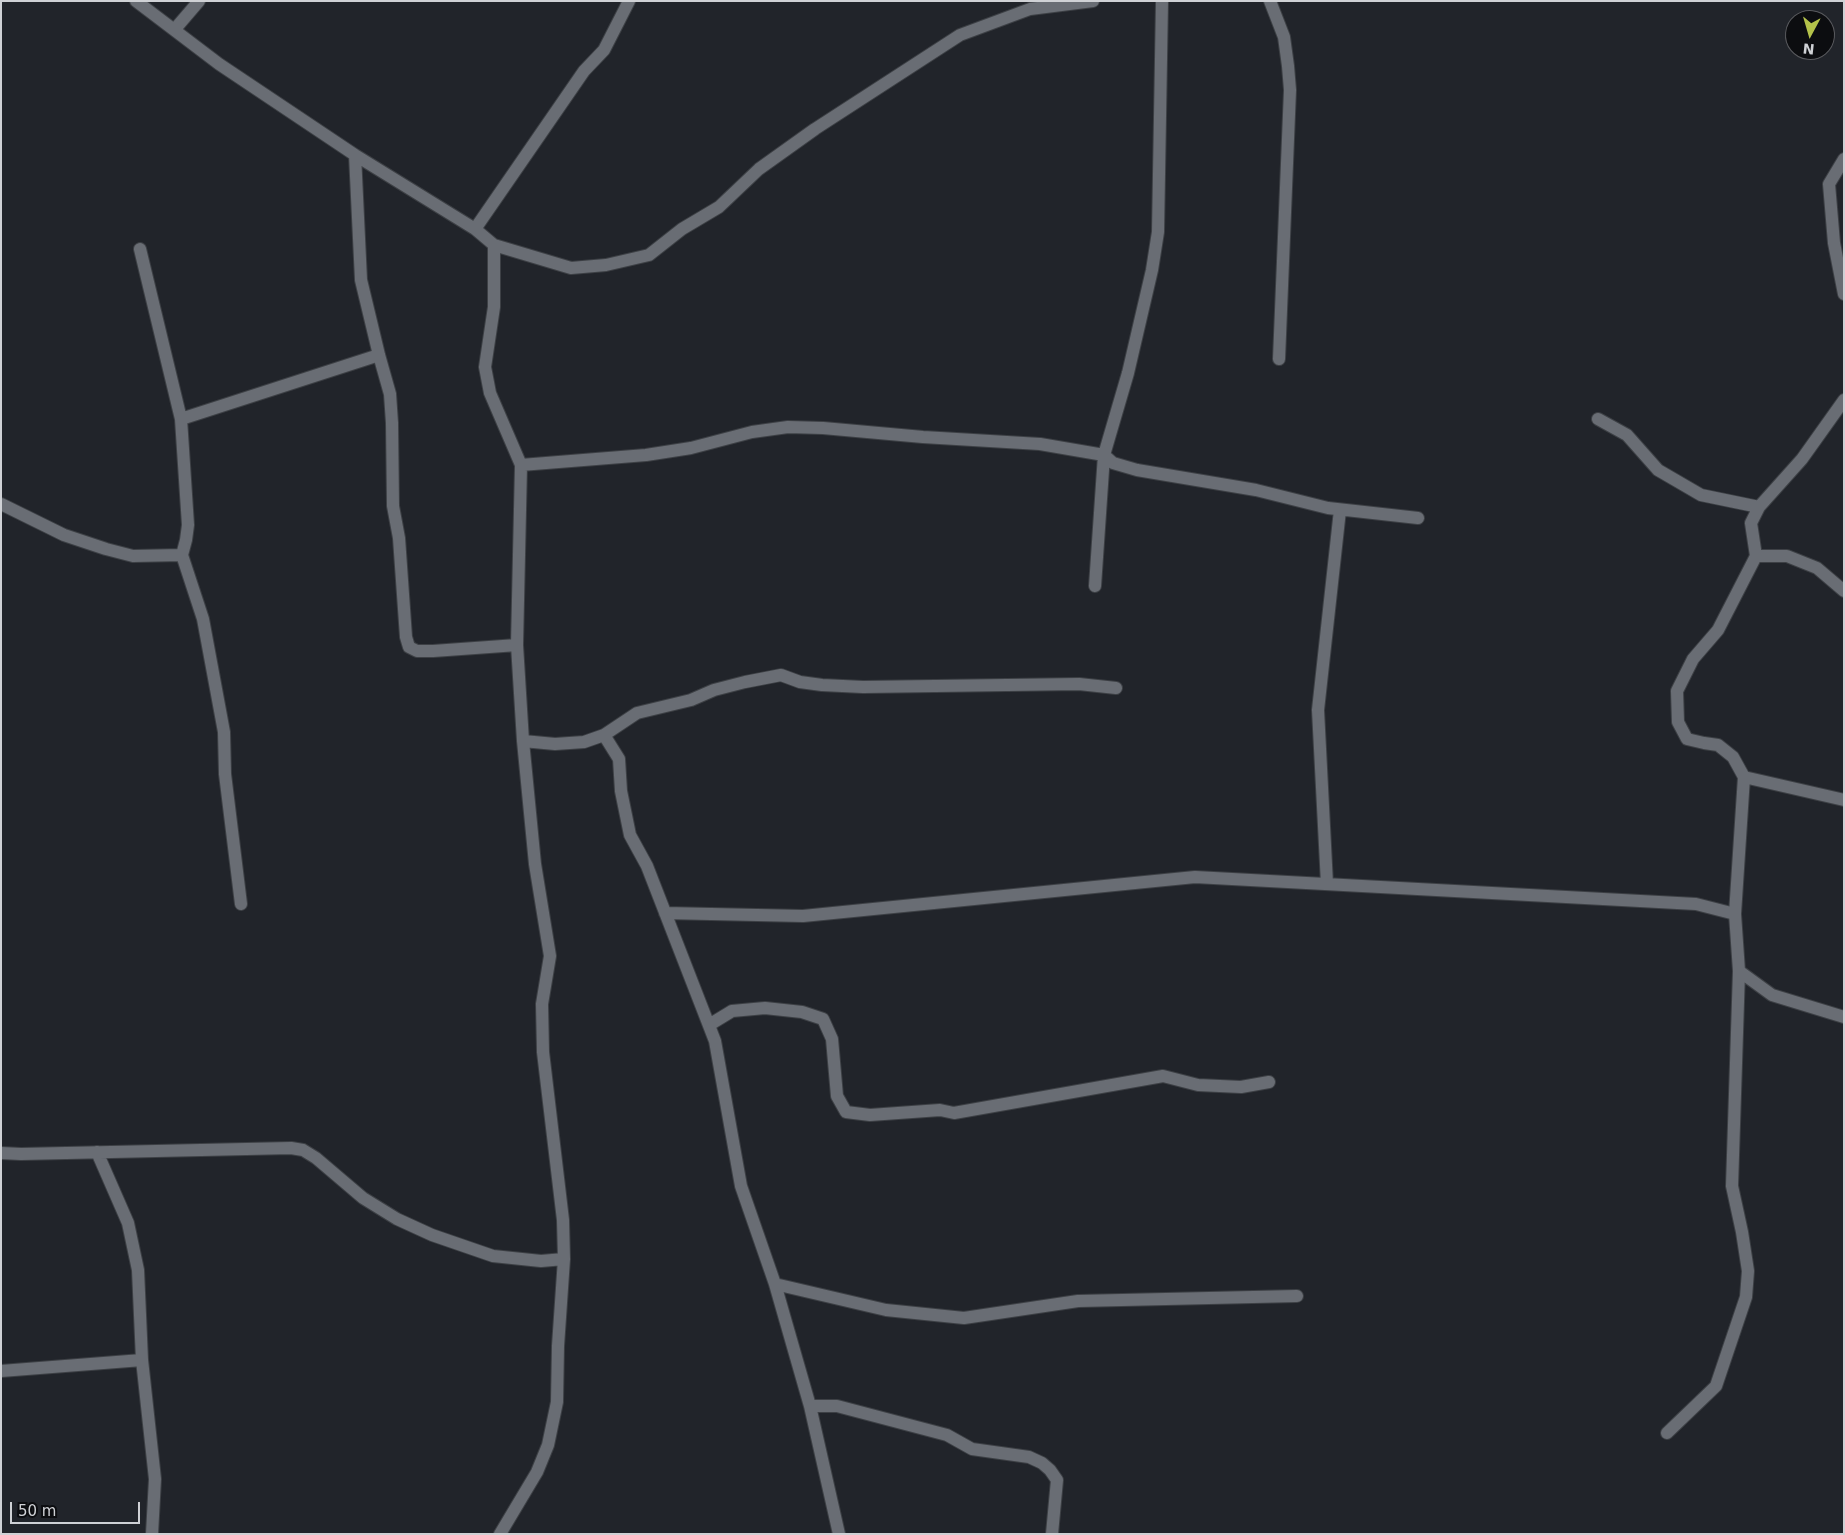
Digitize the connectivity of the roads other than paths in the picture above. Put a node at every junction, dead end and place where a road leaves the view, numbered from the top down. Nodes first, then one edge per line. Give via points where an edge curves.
1 (136, 1) edge
2 (199, 1) edge
3 (629, 1) edge
4 (1093, 1) edge
5 (1162, 1) edge
6 (1270, 1) edge
7 (175, 30) junction
8 (355, 155) junction
9 (1844, 158) edge
10 (475, 229) junction
11 (494, 245) junction
12 (140, 249) dead end
13 (1844, 294) edge
14 (379, 355) junction
15 (1279, 359) dead end
16 (1844, 400) edge
17 (181, 419) junction
18 (1598, 419) dead end
19 (1104, 455) junction
20 (521, 465) junction
21 (1, 504) edge
22 (1759, 506) junction
23 (1340, 510) junction
24 (1418, 518) dead end
25 (182, 555) junction
26 (1756, 556) junction
27 (1095, 586) dead end
28 (1844, 591) edge
29 (518, 645) junction
30 (1116, 688) dead end
31 (604, 734) junction
32 (523, 741) junction
33 (1744, 777) junction
34 (1844, 800) edge
35 (1327, 884) junction
36 (241, 904) dead end
37 (665, 913) junction
38 (1735, 914) junction
39 (1739, 971) junction
40 (1844, 1017) edge
41 (709, 1025) junction
42 (1269, 1082) dead end
43 (97, 1152) junction
44 (1, 1153) edge
45 (564, 1259) junction
46 (775, 1284) junction
47 (1296, 1296) dead end
48 (142, 1360) junction
49 (1, 1371) edge
50 (810, 1406) junction
51 (1667, 1434) dead end
52 (152, 1534) edge
53 (500, 1534) edge
54 (838, 1534) edge
55 (1052, 1534) edge

1 - 7 street
2 - 7 street
3 - 10 street via 604,50 584,71
4 - 11 street via 1030,9 960,35 767,163 719,207 682,229 649,255 606,265 571,268
5 - 19 street via 1158,232 1130,363
6 - 15 street via 1284,37 1290,90
7 - 8 street via 219,64
8 - 10 street
8 - 14 street via 361,280
9 - 13 street via 1829,184 1834,243
10 - 11 street
11 - 20 street via 494,307 485,367 490,393
12 - 17 street
14 - 17 street
14 - 29 street via 390,394 393,506 409,647 417,651 433,651
16 - 22 street via 1802,459
17 - 25 street via 188,524
18 - 22 street via 1627,435 1658,470 1700,495
19 - 20 street via 1040,444 788,427 646,455
19 - 23 street via 1113,463 1129,468 1256,490
19 - 27 street
20 - 29 street
21 - 25 street via 64,536 106,549 133,556
22 - 26 street via 1751,523
23 - 24 street
23 - 35 street via 1318,710
25 - 36 street via 203,618 224,732 225,774
26 - 28 street via 1787,556 1817,568
26 - 33 street via 1718,630 1693,659 1677,691 1678,722 1687,739 1718,745 1733,757
29 - 32 street
30 - 31 street via 1079,684 863,687 822,685 781,676 714,690 691,700 637,713
31 - 32 street via 584,742
31 - 37 street via 619,759 621,791 630,836 647,866
32 - 45 street via 535,864 550,956 542,1004 543,1052 563,1220
33 - 34 street
33 - 38 street
35 - 37 street via 1195,877 803,916
35 - 38 street via 1696,904
37 - 41 street
38 - 39 street
39 - 40 street via 1772,995
39 - 51 street via 1732,1186 1748,1271 1746,1297 1716,1386
41 - 42 street via 732,1011 765,1008 802,1012 823,1019 832,1039 837,1096 846,1112 870,1115 940,1110 954,1113 1163,1076 1198,1084 1241,1087
41 - 46 street via 721,1071 741,1186
43 - 44 street
43 - 45 street via 297,1149 316,1158 362,1198 432,1235 493,1256 541,1262
43 - 48 street via 128,1223 138,1270
45 - 53 street via 557,1402 548,1445 538,1472
46 - 47 street via 886,1310 964,1318 1078,1301
46 - 50 street
48 - 49 street
48 - 52 street via 155,1479
50 - 54 street
50 - 55 street via 837,1406 947,1435 972,1449 1029,1457 1042,1463 1057,1480

